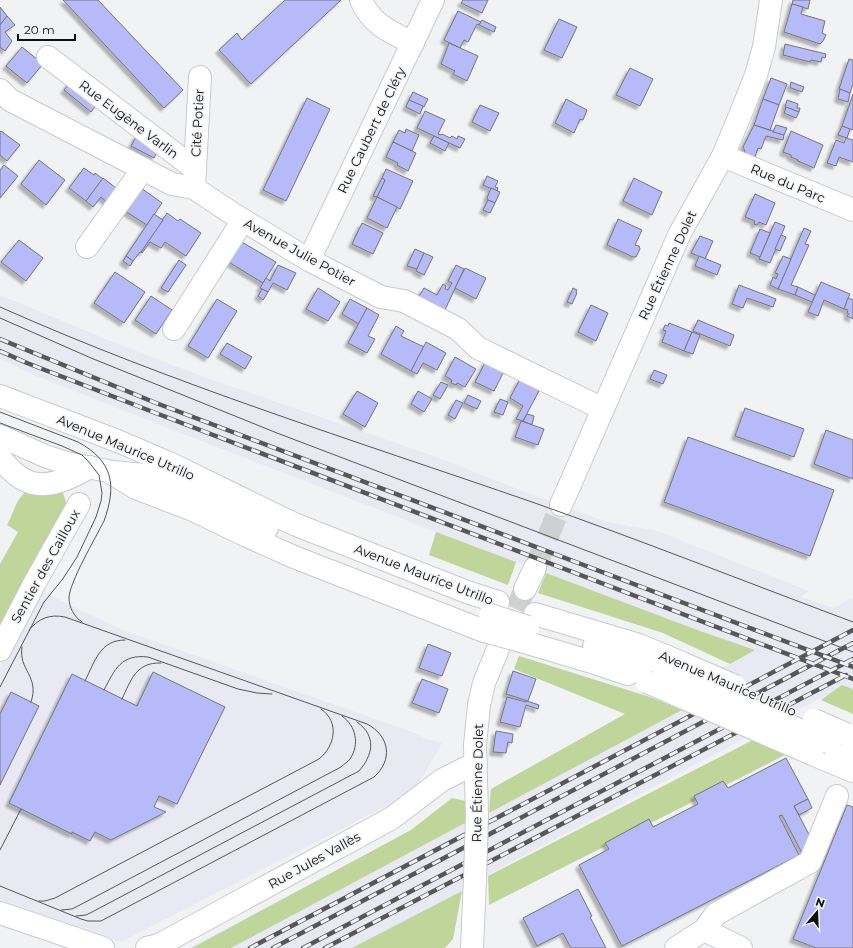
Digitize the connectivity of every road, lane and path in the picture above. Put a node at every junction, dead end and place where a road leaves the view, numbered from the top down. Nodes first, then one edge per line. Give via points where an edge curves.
1 (361, 0) edge
2 (433, 0) edge
3 (771, 0) edge
4 (412, 43) junction
5 (48, 56) dead end
6 (200, 77) dead end
7 (0, 90) edge
8 (723, 156) junction
9 (143, 169) junction
10 (195, 178) junction
11 (853, 210) edge
12 (243, 220) junction
13 (87, 247) dead end
14 (309, 260) junction
15 (174, 329) dead end
16 (0, 396) edge
17 (603, 409) junction
18 (0, 436) edge
19 (120, 442) junction
20 (0, 457) edge
21 (99, 469) junction
22 (154, 476) junction
23 (80, 504) dead end
24 (561, 505) tunnel mouth
25 (534, 568) tunnel mouth
26 (525, 589) tunnel mouth
27 (508, 625) junction
28 (0, 650) edge
29 (839, 744) edge
30 (476, 763) junction
31 (853, 771) edge
32 (837, 796) dead end
33 (0, 913) edge
34 (704, 930) junction
35 (103, 948) edge
36 (147, 948) edge
37 (472, 948) edge
38 (676, 948) edge
39 (741, 948) edge

1 - 4 street via 365,10 382,28
2 - 4 street, Rue Caubert de Cléry
3 - 8 street, Rue Étienne Dolet via 764,47 756,75
4 - 14 street, Rue Caubert de Cléry
5 - 10 street, Rue Eugène Varlin
6 - 10 street, Cité Potier
7 - 9 street, Avenue Julie Potier via 10,100
8 - 11 street, Rue du Parc
8 - 17 street, Rue Étienne Dolet via 680,233
9 - 10 street, Avenue Julie Potier via 172,184
9 - 13 street
10 - 12 street, Avenue Julie Potier
12 - 14 street, Avenue Julie Potier
12 - 15 street
14 - 17 street, Avenue Julie Potier via 381,297 404,301 458,329 478,348
16 - 19 street, Avenue Maurice Utrillo
17 - 24 street, Rue Étienne Dolet
18 - 21 street via 39,454 66,463
19 - 22 street
19 - 27 street, Avenue Maurice Utrillo via 294,524 461,590
20 - 21 street via 17,476 31,483 64,480
21 - 22 street
21 - 27 street via 136,488 193,510 294,557
22 - 27 street via 323,553
23 - 28 street, Sentier des Cailloux
25 - 26 street
27 - 29 street, bridge via 604,649
27 - 30 street, Rue Étienne Dolet via 484,683 475,744
29 - 31 street
30 - 36 street, Rue Jules Vallès via 442,780 392,818 159,945
30 - 37 street, Rue Étienne Dolet, bridge via 477,815
32 - 34 street via 810,862 716,914
33 - 35 street
34 - 38 street
34 - 39 street

